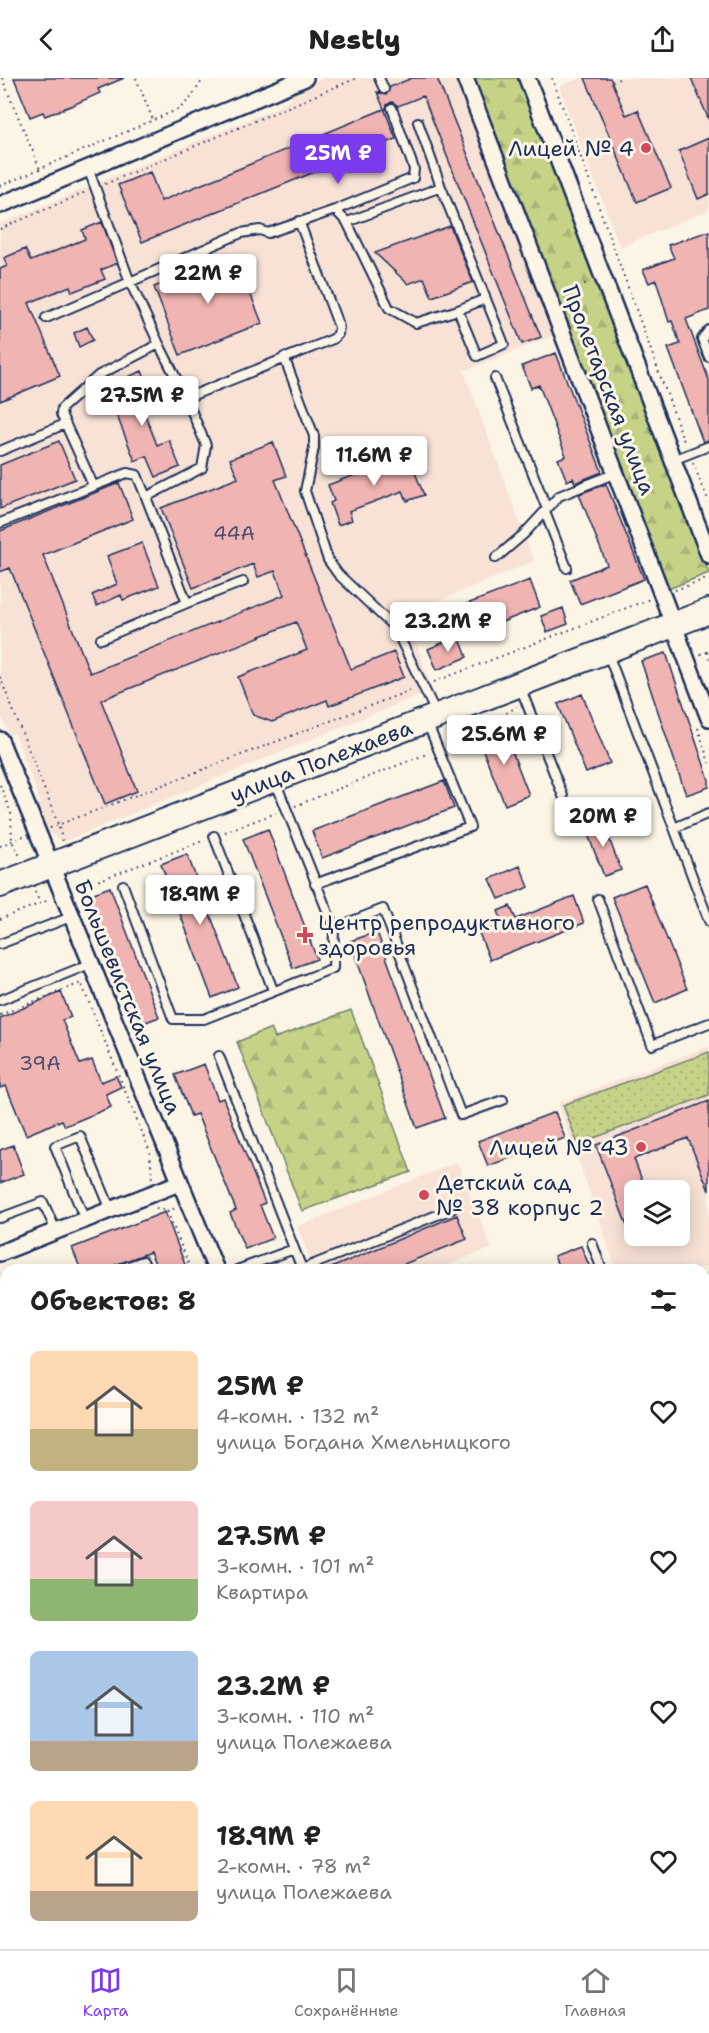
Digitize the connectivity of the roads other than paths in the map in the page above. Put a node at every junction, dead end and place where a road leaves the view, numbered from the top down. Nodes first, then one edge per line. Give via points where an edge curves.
1 (305, 78) edge
2 (379, 78) edge
3 (465, 78) edge
4 (527, 78) edge
5 (384, 89) dead end
6 (392, 108) dead end
7 (417, 122) dead end
8 (88, 168) junction
9 (441, 187) junction
10 (0, 205) edge
11 (335, 210) junction
12 (298, 220) junction
13 (347, 222) junction
14 (130, 282) junction
15 (485, 298) junction
16 (458, 310) junction
17 (46, 318) dead end
18 (709, 330) edge
19 (159, 344) junction
20 (284, 357) junction
21 (709, 357) edge
22 (495, 378) dead end
23 (186, 398) junction
24 (65, 424) junction
25 (709, 446) edge
26 (0, 451) edge
27 (673, 460) junction
28 (616, 473) junction
29 (93, 485) junction
30 (146, 497) junction
31 (546, 510) junction
32 (0, 523) edge
33 (709, 555) edge
34 (496, 558) dead end
35 (567, 568) dead end
36 (243, 582) dead end
37 (188, 603) junction
38 (709, 611) edge
39 (674, 625) junction
40 (101, 639) dead end
41 (611, 662) dead end
42 (522, 693) junction
43 (431, 718) junction
44 (702, 718) edge
45 (0, 740) edge
46 (275, 778) junction
47 (563, 796) dead end
48 (709, 813) edge
49 (674, 828) junction
50 (214, 836) road end
51 (48, 866) junction
52 (315, 884) junction
53 (0, 885) edge
54 (123, 885) dead end
55 (598, 899) dead end
56 (71, 917) junction
57 (709, 921) edge
58 (334, 928) junction
59 (0, 944) edge
60 (90, 964) junction
61 (273, 990) junction
62 (0, 1000) edge
63 (709, 1023) edge
64 (219, 1056) dead end
65 (503, 1100) dead end
66 (179, 1183) junction
67 (111, 1209) junction
68 (452, 1209) dead end
69 (0, 1218) edge
70 (85, 1220) junction
71 (56, 1231) junction
72 (592, 1243) dead end
73 (294, 1249) junction
74 (0, 1253) edge
75 (213, 1264) edge
76 (253, 1264) edge
77 (300, 1264) edge
78 (314, 1264) edge
79 (601, 1264) edge

1 - 8 street
2 - 5 lane
3 - 28 street, Пролетарская улица
4 - 27 street, Пролетарская улица
6 - 11 lane via 414,170 413,178
7 - 9 lane
8 - 10 street
8 - 14 lane
9 - 13 lane
9 - 15 lane
11 - 12 lane
11 - 13 lane
12 - 14 lane via 268,233 241,233
12 - 20 lane via 339,327 333,339
13 - 16 lane via 388,308 416,323
14 - 17 lane
14 - 19 lane
15 - 16 lane
15 - 16 lane via 504,344 477,356
18 - 21 lane via 702,339
19 - 23 lane
19 - 24 lane via 99,375 68,401 60,414
20 - 23 lane
20 - 43 lane via 314,436 305,491 328,560 395,628 424,686
22 - 31 lane
23 - 30 lane via 206,445 202,468
24 - 26 lane
24 - 29 lane
25 - 27 lane
27 - 33 street, Пролетарская улица
28 - 31 lane via 559,496
28 - 39 street, Пролетарская улица via 658,596
29 - 30 lane via 133,472
29 - 32 lane
30 - 37 lane
31 - 34 lane
31 - 35 lane
36 - 37 lane
37 - 40 lane
38 - 39 main road, улица Полежаева
39 - 42 main road, улица Полежаева
39 - 44 street, Пролетарская улица
41 - 49 lane
42 - 43 main road, улица Полежаева
42 - 47 lane
43 - 46 main road, улица Полежаева
43 - 52 lane via 470,827
45 - 51 street, Большевистская улица
46 - 51 main road, улица Полежаева
46 - 52 lane
48 - 49 lane
49 - 57 lane
50 - 61 lane
51 - 53 main road, улица Полежаева
51 - 56 street, Большевистская улица
52 - 58 lane
54 - 61 lane via 173,1019 204,1019
55 - 63 lane via 652,1045
56 - 59 lane
56 - 60 street, Большевистская улица
58 - 61 lane via 333,968
58 - 65 lane via 383,909 461,1115
60 - 62 lane
60 - 66 street, Большевистская улица
64 - 73 lane
66 - 67 street
66 - 75 street, Большевистская улица
67 - 70 street
67 - 70 lane via 81,1136 55,1146
68 - 78 lane
69 - 71 lane via 43,1202
70 - 71 street
71 - 74 street
72 - 79 lane
73 - 76 lane
73 - 77 lane

